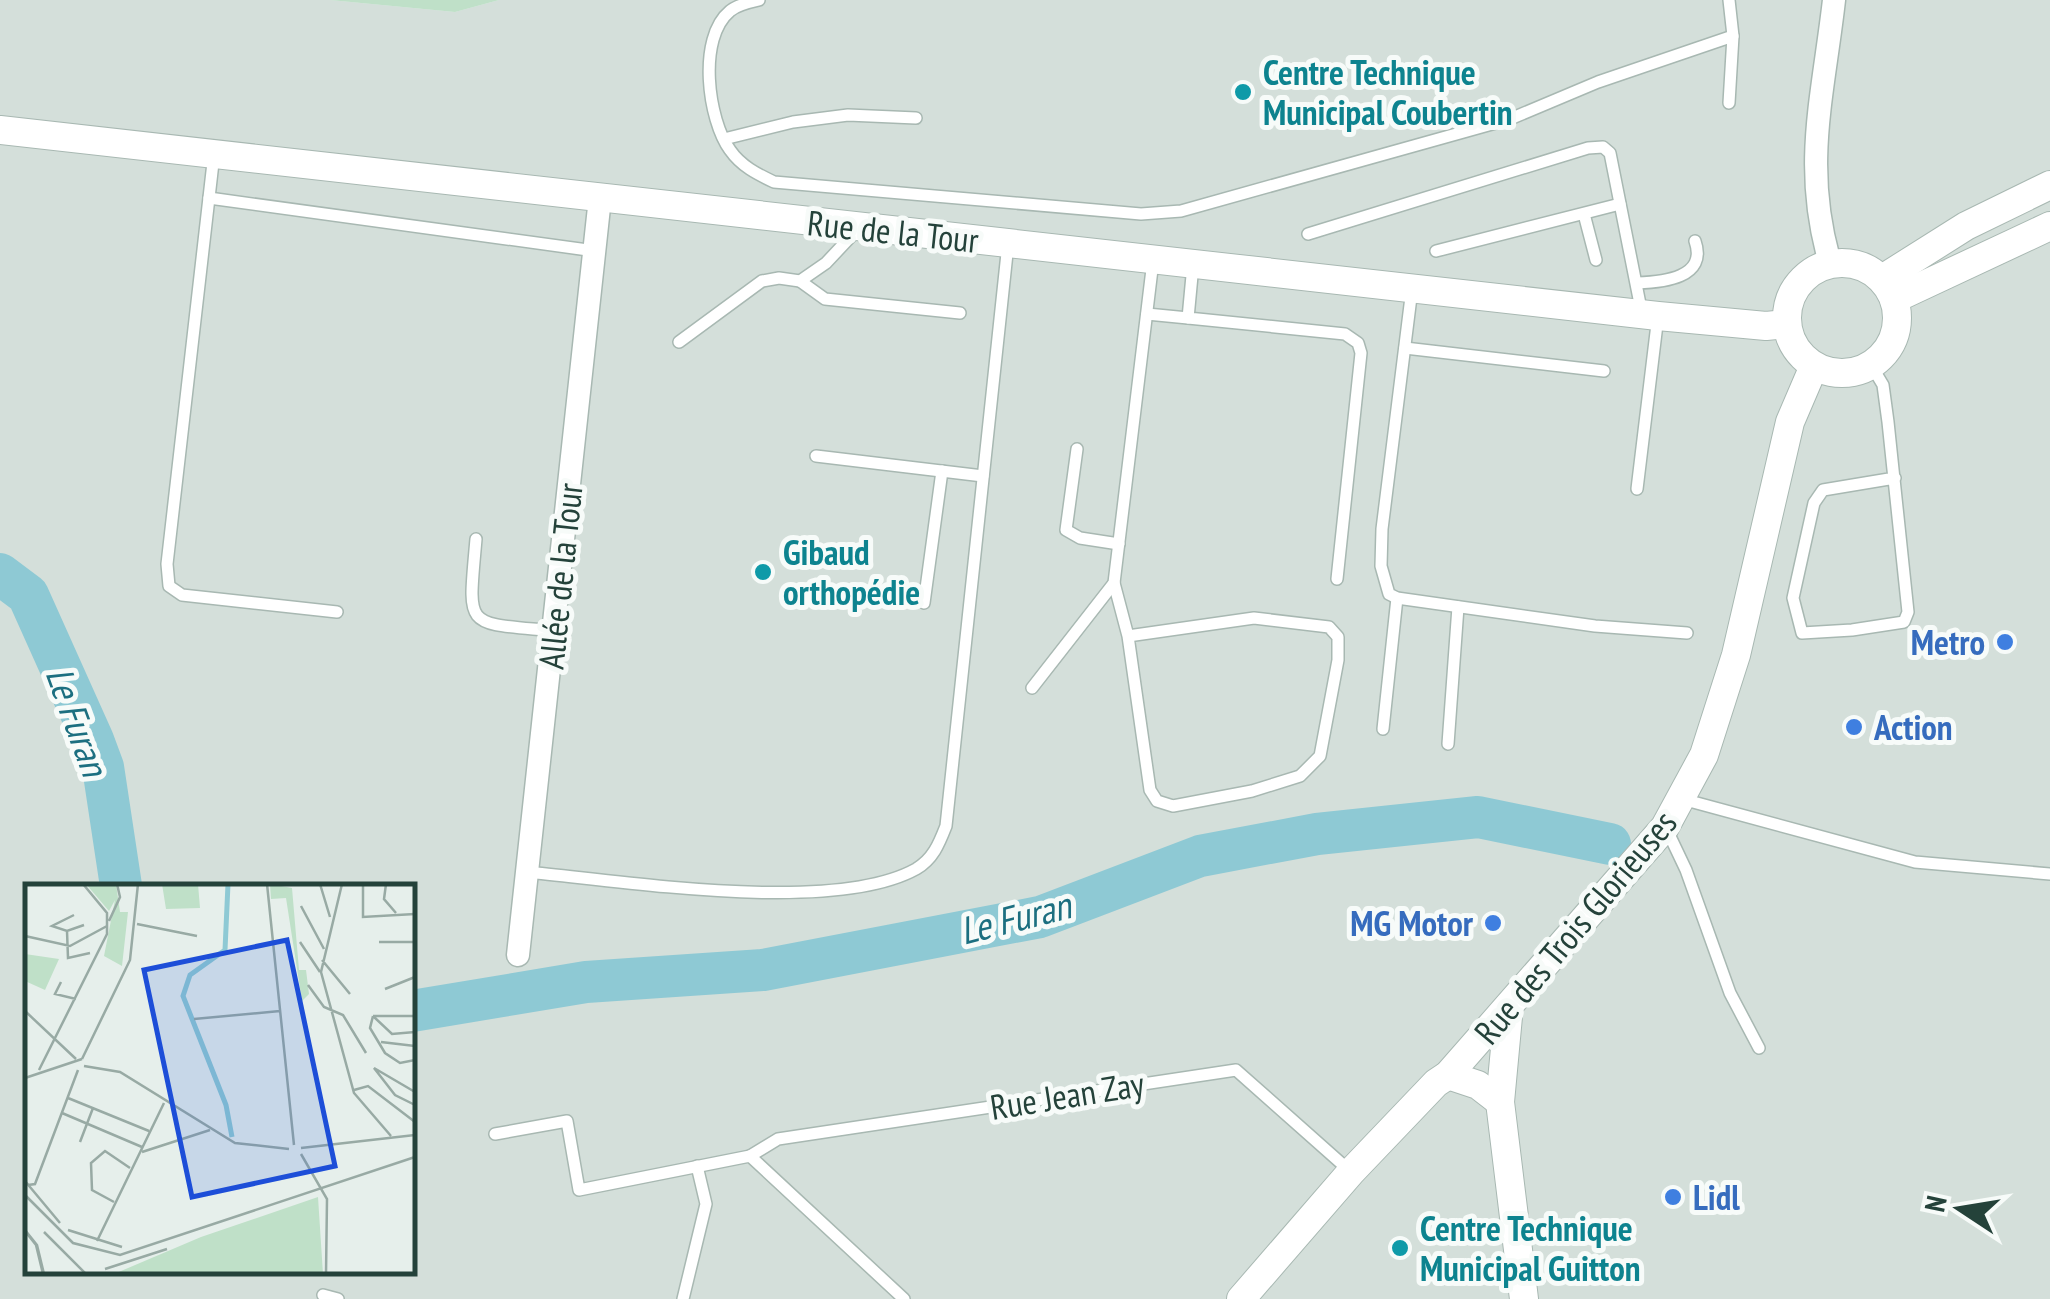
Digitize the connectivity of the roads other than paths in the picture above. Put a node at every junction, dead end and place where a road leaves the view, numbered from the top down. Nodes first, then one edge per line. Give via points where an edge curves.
1 (759, 0) edge
2 (1730, 0) edge
3 (1834, 0) edge
4 (1732, 36) junction
5 (1729, 103) dead end
6 (916, 118) dead end
7 (0, 130) edge
8 (724, 139) junction
9 (214, 154) junction
10 (2050, 184) edge
11 (209, 198) junction
12 (600, 198) junction
13 (1620, 204) junction
14 (1584, 214) junction
15 (2050, 226) edge
16 (859, 228) junction
17 (1308, 234) dead end
18 (1696, 241) dead end
19 (1008, 244) junction
20 (596, 251) junction
21 (1436, 251) dead end
22 (1596, 260) dead end
23 (1154, 261) junction
24 (1830, 263) junction
25 (1194, 264) junction
26 (800, 281) junction
27 (1637, 283) junction
28 (1412, 288) junction
29 (1888, 289) junction
30 (960, 313) dead end
31 (1147, 314) junction
32 (1650, 315) junction
33 (1188, 318) junction
34 (1786, 324) junction
35 (678, 342) dead end
36 (1405, 348) junction
37 (1814, 366) junction
38 (1870, 366) junction
39 (1604, 371) dead end
40 (1077, 449) dead end
41 (816, 456) dead end
42 (942, 471) junction
43 (984, 476) junction
44 (1895, 478) junction
45 (1637, 489) dead end
46 (476, 539) dead end
47 (1119, 544) junction
48 (1337, 579) dead end
49 (1114, 583) junction
50 (1397, 598) junction
51 (924, 603) dead end
52 (1458, 607) junction
53 (337, 612) dead end
54 (554, 631) junction
55 (1686, 633) dead end
56 (1128, 636) junction
57 (1032, 688) dead end
58 (1383, 728) dead end
59 (1448, 744) dead end
60 (1682, 798) junction
61 (1665, 826) junction
62 (527, 872) junction
63 (2050, 874) edge
64 (518, 955) dead end
65 (1508, 1006) junction
66 (1759, 1048) dead end
67 (1448, 1076) junction
68 (1500, 1102) junction
69 (494, 1134) dead end
70 (750, 1156) junction
71 (698, 1166) junction
72 (1351, 1172) junction
73 (324, 1294) dead end
74 (338, 1299) edge
75 (684, 1299) edge
76 (904, 1299) edge
77 (1241, 1299) edge
78 (1524, 1299) edge

1 - 8 lane via 730,10 716,30 710,94
2 - 4 lane
3 - 24 street via 1814,151
4 - 5 lane
4 - 8 lane via 1510,120 1181,212 774,182 749,170
6 - 8 lane via 848,115
7 - 9 street, Rue de la Tour
9 - 11 lane
9 - 12 street, Rue de la Tour
10 - 29 street via 1966,226
11 - 20 lane
11 - 53 lane via 169,586 182,595
12 - 16 street, Rue de la Tour
12 - 20 street, Allée de la Tour
13 - 14 lane
13 - 17 lane via 1610,153 1588,148
13 - 27 lane
14 - 21 lane
14 - 22 lane
15 - 29 street
16 - 19 street, Rue de la Tour
16 - 26 lane
18 - 27 lane via 1699,252 1686,274
19 - 23 street, Rue de la Tour
19 - 43 lane
20 - 54 street, Allée de la Tour
23 - 25 street, Rue de la Tour
23 - 31 lane
24 - 29 street via 1865,267
24 - 34 street via 1802,278
25 - 28 street, Rue de la Tour
25 - 33 lane
26 - 30 lane via 824,299
26 - 35 lane via 762,281
27 - 32 lane
28 - 32 street, Rue de la Tour
28 - 36 lane
29 - 38 street via 1897,324 1884,354
31 - 33 lane
31 - 47 lane
32 - 34 street, Rue de la Tour
32 - 45 lane
33 - 48 lane via 1344,334 1358,343
34 - 37 street via 1800,355
36 - 39 lane
36 - 50 lane via 1382,529 1381,566 1389,594
37 - 38 street via 1842,374
37 - 60 street, Rue des Trois Glorieuses via 1790,422 1736,655 1704,755
38 - 44 lane via 1882,385
40 - 47 lane via 1066,530
41 - 42 lane
42 - 43 lane
42 - 51 lane
43 - 62 lane via 946,826 936,852 916,869 853,890 739,892
44 - 44 lane via 1904,622 1802,633 1793,598 1814,502 1823,490
46 - 54 lane via 470,605 476,616 489,624
47 - 49 lane
49 - 56 lane
49 - 57 lane
50 - 52 lane
50 - 58 lane
52 - 55 lane
52 - 59 lane
54 - 62 street, Allée de la Tour
56 - 56 lane via 1254,618 1329,627 1338,637 1338,660 1320,756 1300,776 1252,791 1173,806 1157,800 1150,790
60 - 61 street, Rue des Trois Glorieuses
60 - 63 lane via 1915,862
61 - 65 street, Rue des Trois Glorieuses
61 - 66 lane via 1730,993
62 - 64 street, Allée de la Tour
65 - 67 street, Rue des Trois Glorieuses
65 - 68 street
67 - 68 street via 1478,1084
67 - 72 street, Rue des Trois Glorieuses
68 - 78 street
69 - 71 lane, Rue Jean Zay via 567,1121 579,1190
70 - 71 lane, Rue Jean Zay
70 - 72 lane, Rue Jean Zay via 778,1139 1236,1070
70 - 76 lane
71 - 75 lane via 706,1204
72 - 77 street, Rue des Trois Glorieuses
73 - 74 lane

